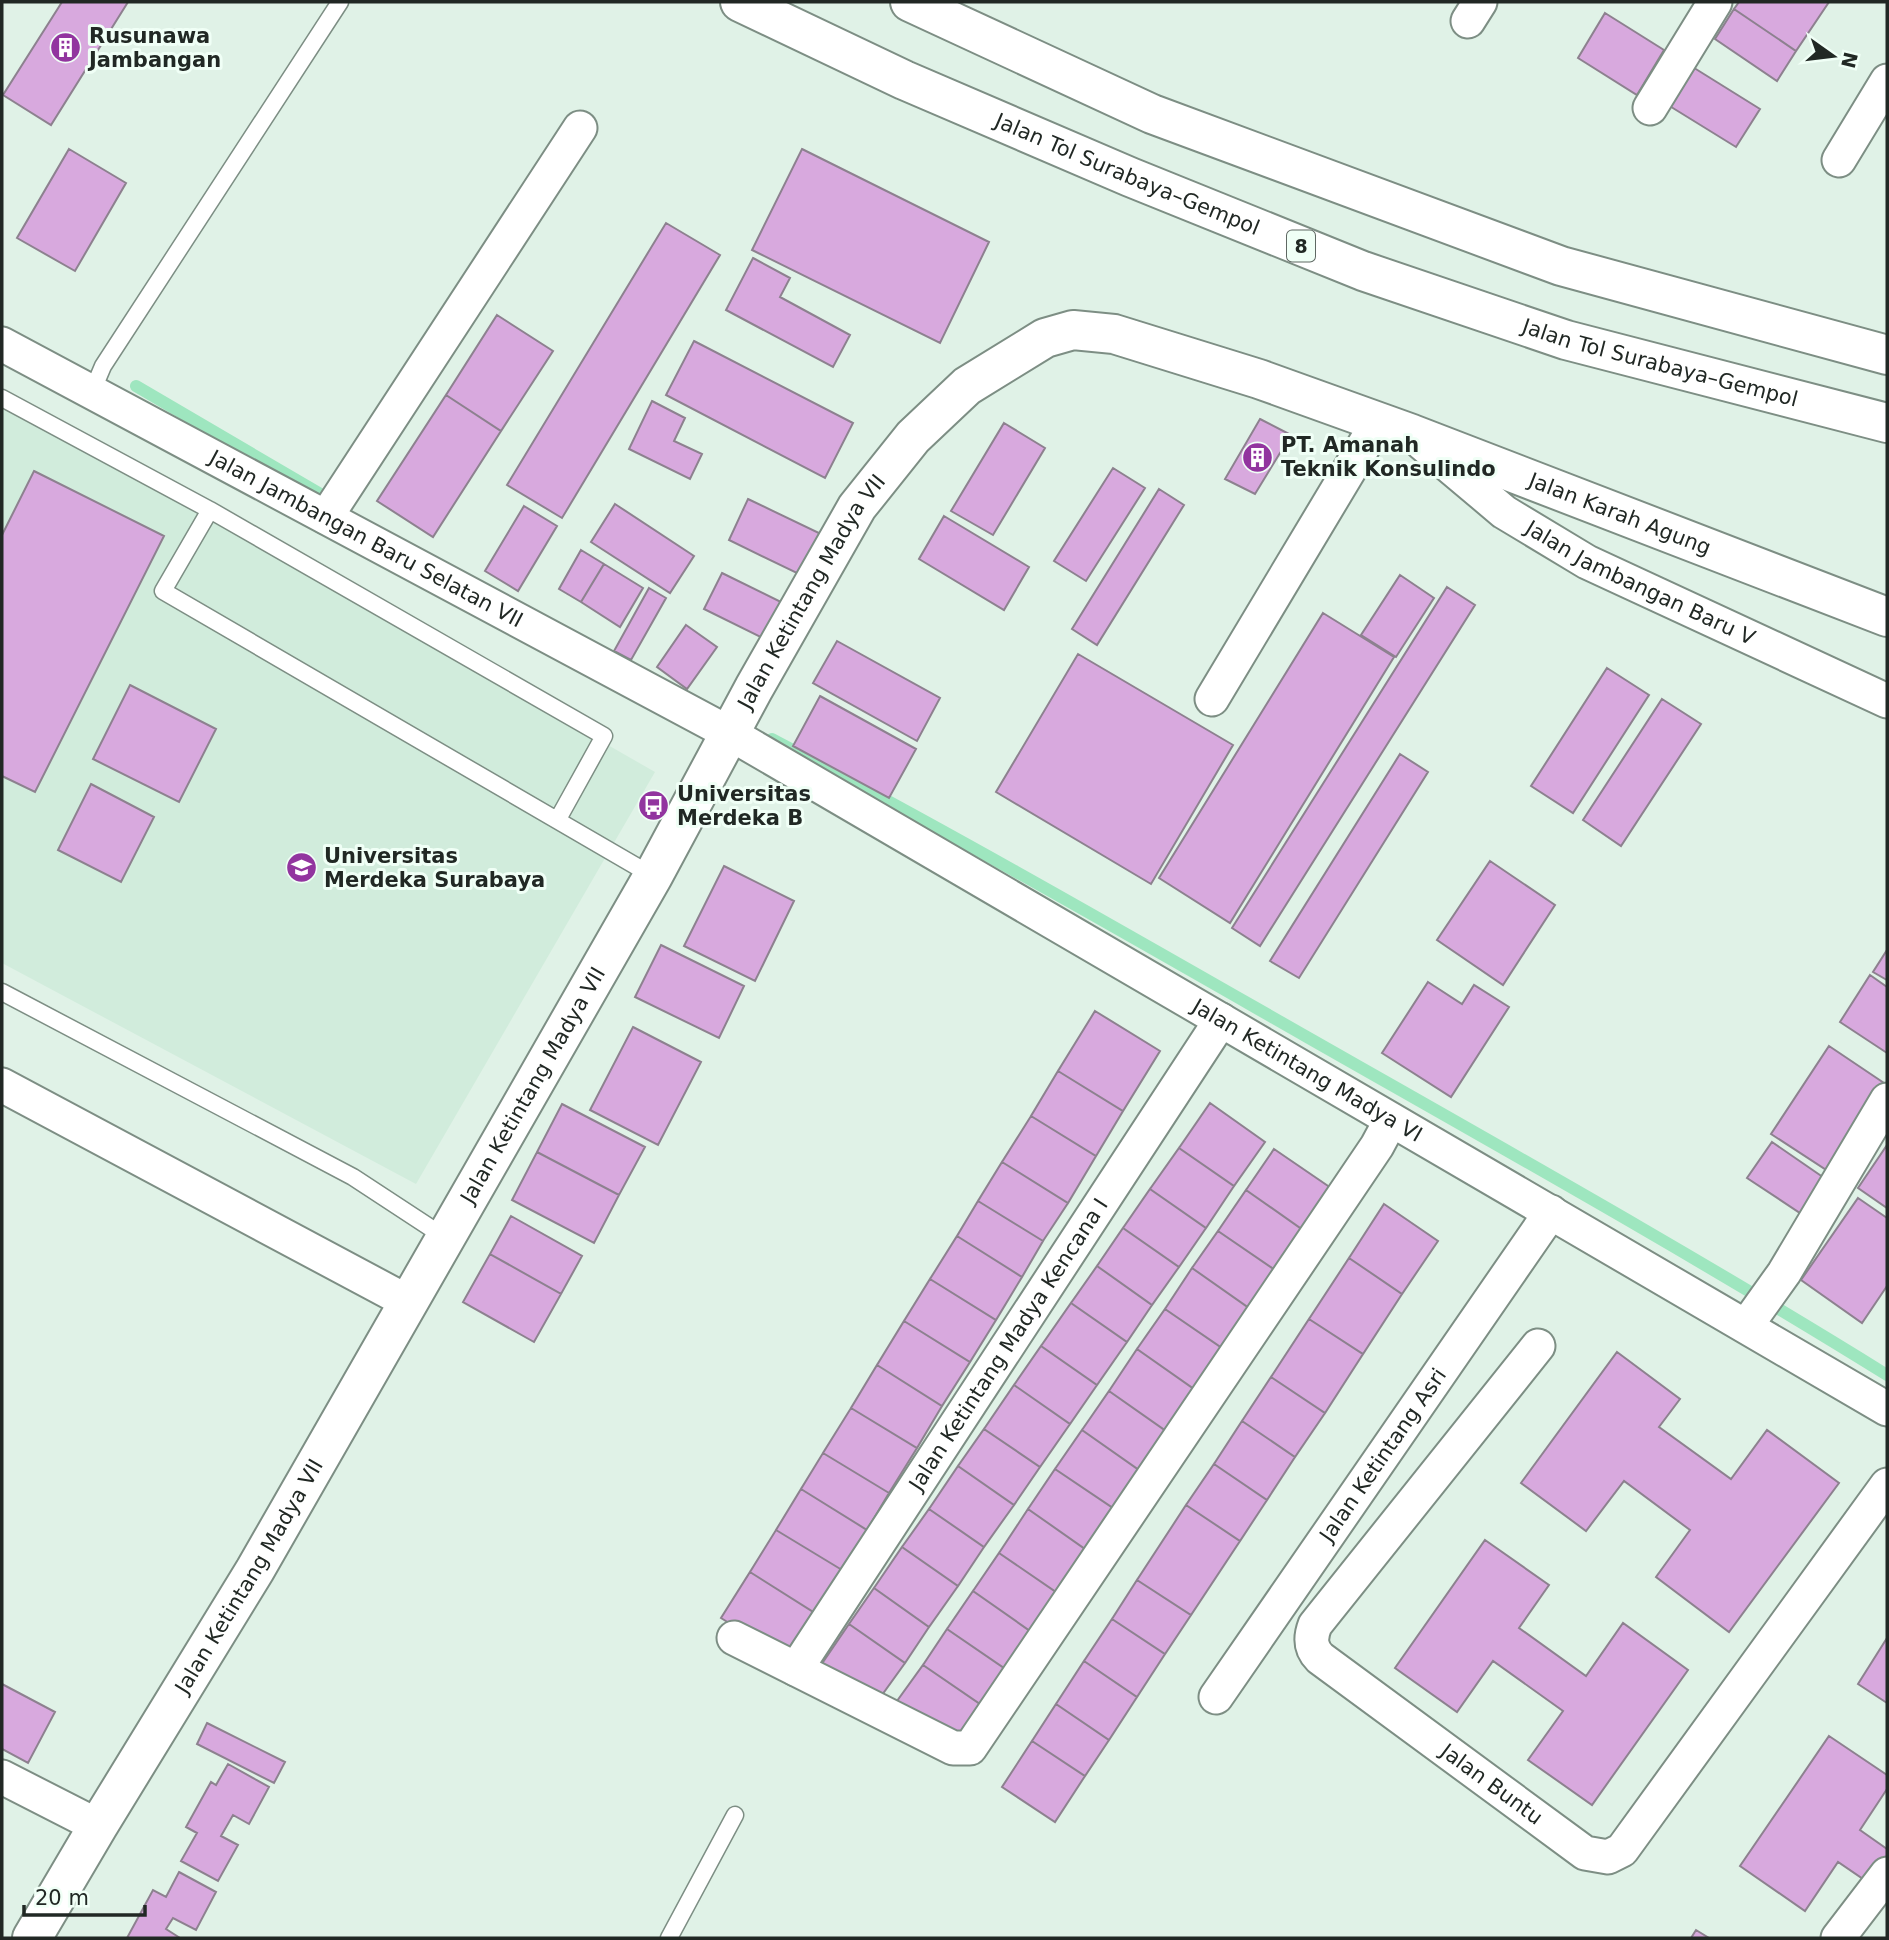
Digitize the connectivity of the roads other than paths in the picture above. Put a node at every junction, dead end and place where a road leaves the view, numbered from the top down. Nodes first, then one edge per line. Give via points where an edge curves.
1 (340, 2) edge
2 (740, 2) edge
3 (909, 2) edge
4 (1715, 2) edge
5 (1887, 81) edge
6 (1650, 108) dead end
7 (580, 128) dead end
8 (1839, 160) dead end
9 (1114, 334) joint
10 (2, 344) edge
11 (1887, 355) edge
12 (92, 392) junction
13 (2, 398) edge
14 (1887, 423) edge
15 (1395, 428) junction
16 (337, 501) junction
17 (210, 510) junction
18 (1887, 617) edge
19 (1212, 699) dead end
20 (1887, 701) edge
21 (731, 730) junction
22 (558, 819) junction
23 (653, 876) junction
24 (2, 992) edge
25 (1221, 1020) junction
26 (2, 1085) edge
27 (1887, 1100) edge
28 (1391, 1120) junction
29 (1551, 1212) junction
30 (446, 1238) junction
31 (408, 1302) junction
32 (1755, 1315) junction
33 (1538, 1346) dead end
34 (1887, 1409) edge
35 (1887, 1485) edge
36 (734, 1638) dead end
37 (796, 1669) junction
38 (1216, 1697) dead end
39 (2, 1777) edge
40 (735, 1815) dead end
41 (98, 1825) junction
42 (1887, 1874) edge
43 (32, 1938) edge
44 (668, 1938) edge
45 (1838, 1938) edge

1 - 12 lane via 103,366
2 - 14 main road, Jalan Tol Surabaya–Gempol / 8 via 904,80 1363,271 1566,340
3 - 11 main road via 1152,114 1561,266
4 - 6 street
5 - 8 street
7 - 16 street
9 - 15 main road, Jalan Karah Agung
9 - 21 main road, Jalan Ketintang Madya VII via 1073,330 1045,338 967,386 913,437 857,507
10 - 12 street, Jalan Jambangan Baru Selatan VII
12 - 16 street, Jalan Jambangan Baru Selatan VII
13 - 17 lane
15 - 18 main road, Jalan Karah Agung
15 - 19 street
15 - 20 street, Jalan Jambangan Baru V via 1504,512 1587,562
16 - 21 street, Jalan Jambangan Baru Selatan VII
17 - 22 lane via 604,736
17 - 22 lane via 163,591
21 - 23 main road, Jalan Ketintang Madya VII
21 - 25 street, Jalan Ketintang Madya VI
22 - 23 lane
23 - 30 main road, Jalan Ketintang Madya VII
24 - 30 lane via 353,1177
25 - 28 street, Jalan Ketintang Madya VI
25 - 37 street, Jalan Ketintang Madya Kencana I
26 - 31 street
27 - 32 street
28 - 29 street, Jalan Ketintang Madya VI
28 - 37 street via 970,1748 953,1748
29 - 32 street, Jalan Ketintang Madya VI
29 - 38 street, Jalan Ketintang Asri
30 - 31 main road, Jalan Ketintang Madya VII
31 - 41 main road, Jalan Ketintang Madya VII via 255,1570
32 - 34 street, Jalan Ketintang Madya VI
33 - 35 street, Jalan Buntu via 1315,1625 1311,1640 1320,1658 1585,1853 1608,1857 1622,1850
36 - 37 street
39 - 41 street
40 - 44 lane
41 - 43 main road, Jalan Ketintang Madya VII
42 - 45 street

